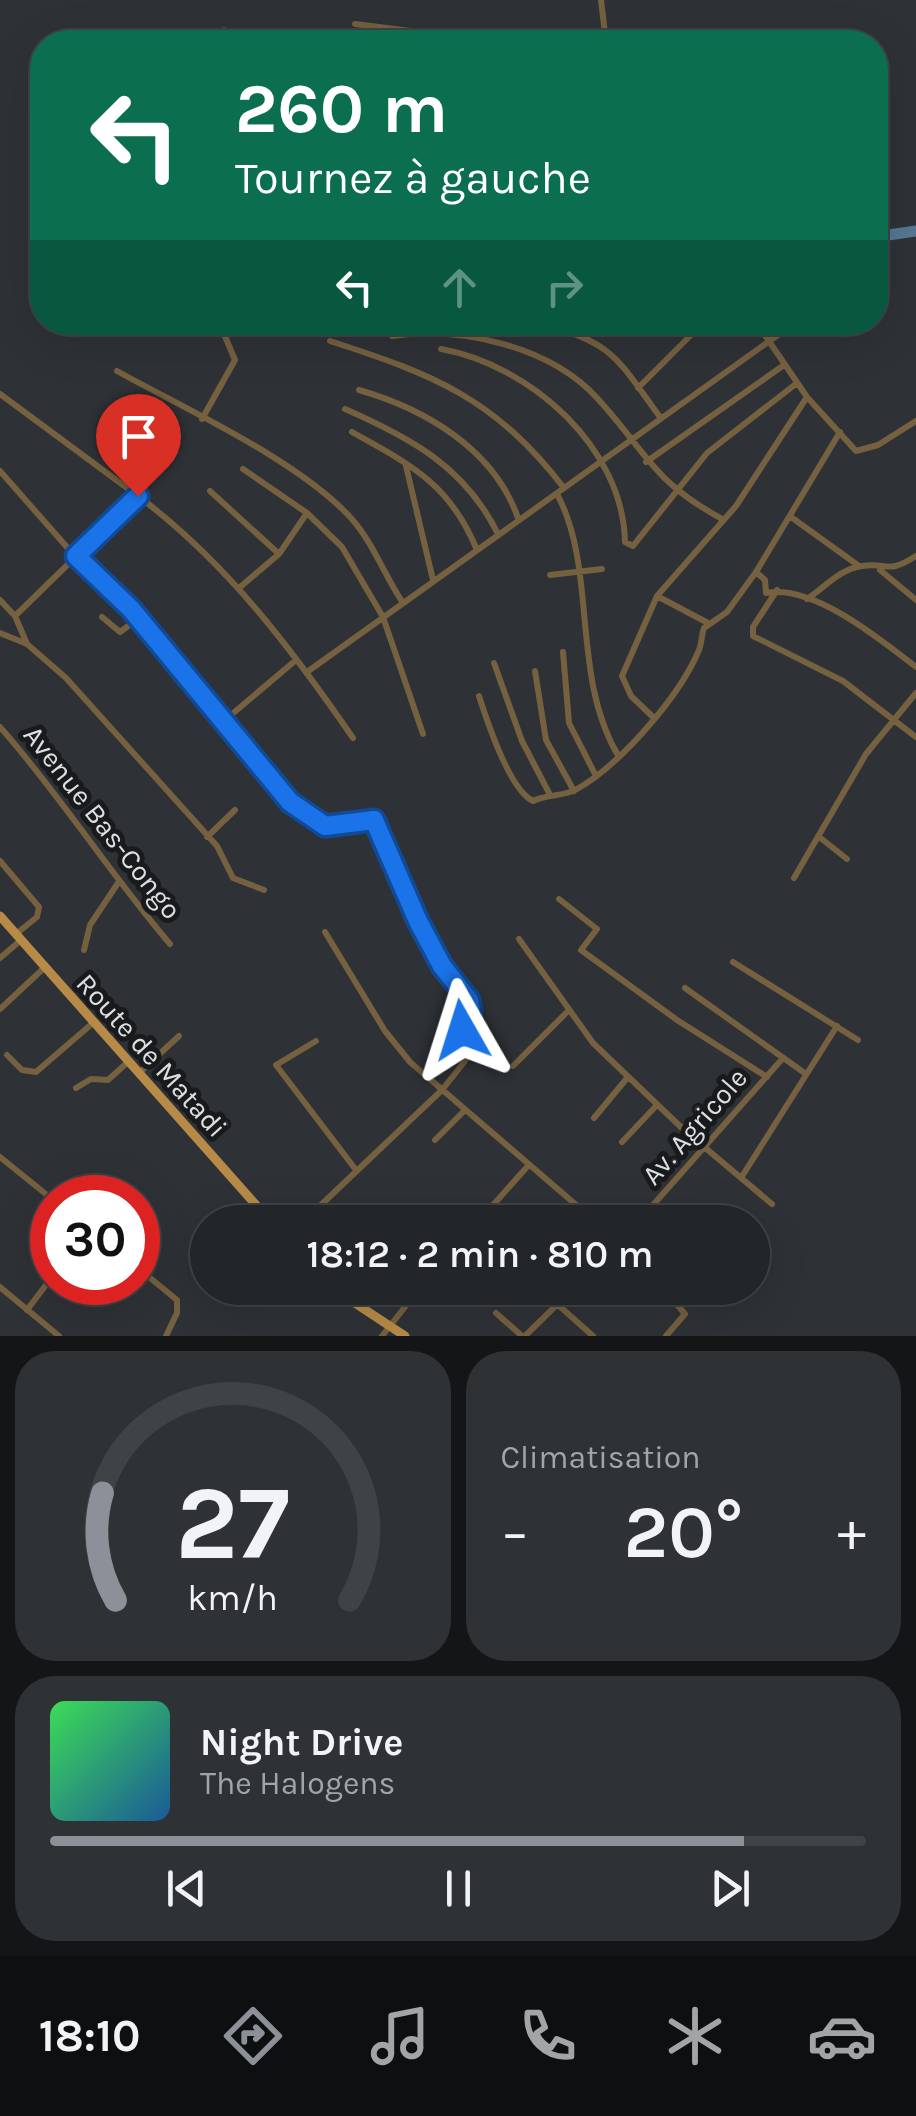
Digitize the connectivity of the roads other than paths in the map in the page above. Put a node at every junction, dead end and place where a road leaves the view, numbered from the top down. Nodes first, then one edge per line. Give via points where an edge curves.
1 (601, 0) edge
2 (354, 24) dead end
3 (396, 30) edge
4 (605, 30) edge
5 (225, 335) edge
6 (430, 335) edge
7 (471, 335) edge
8 (576, 335) edge
9 (691, 335) edge
10 (764, 335) edge
11 (781, 335) edge
12 (392, 336) dead end
13 (330, 341) dead end
14 (770, 344) junction
15 (441, 350) dead end
16 (784, 365) junction
17 (117, 371) dead end
18 (796, 383) junction
19 (638, 388) junction
20 (359, 390) dead end
21 (0, 394) edge
22 (807, 396) junction
23 (345, 409) dead end
24 (660, 417) junction
25 (202, 419) junction
26 (916, 421) edge
27 (352, 432) dead end
28 (840, 432) junction
29 (629, 440) junction
30 (599, 461) junction
31 (405, 462) junction
32 (646, 462) junction
33 (243, 468) dead end
34 (0, 471) edge
35 (564, 488) junction
36 (210, 491) dead end
37 (675, 492) junction
38 (557, 494) junction
39 (138, 496) junction
40 (307, 513) junction
41 (518, 518) junction
42 (791, 518) junction
43 (724, 520) junction
44 (498, 535) junction
45 (477, 550) junction
46 (279, 554) junction
47 (76, 556) junction
48 (916, 556) edge
49 (859, 566) junction
50 (602, 569) dead end
51 (879, 569) junction
52 (756, 572) junction
53 (576, 573) junction
54 (550, 575) dead end
55 (433, 581) junction
56 (239, 588) junction
57 (778, 590) junction
58 (657, 596) junction
59 (0, 600) edge
60 (806, 600) junction
61 (916, 600) edge
62 (403, 603) junction
63 (15, 616) junction
64 (102, 617) dead end
65 (139, 618) junction
66 (384, 618) junction
67 (708, 623) junction
68 (0, 633) edge
69 (28, 644) junction
70 (562, 652) dead end
71 (296, 660) junction
72 (494, 663) dead end
73 (916, 667) edge
74 (536, 671) dead end
75 (307, 672) junction
76 (916, 694) edge
77 (479, 696) dead end
78 (652, 717) junction
79 (895, 717) junction
80 (226, 720) junction
81 (0, 727) edge
82 (423, 734) dead end
83 (916, 737) edge
84 (354, 738) dead end
85 (618, 757) junction
86 (596, 776) junction
87 (574, 791) junction
88 (549, 793) junction
89 (235, 810) dead end
90 (818, 836) junction
91 (207, 837) junction
92 (846, 859) dead end
93 (0, 861) edge
94 (6, 868) junction
95 (0, 876) edge
96 (794, 878) dead end
97 (118, 882) junction
98 (264, 890) dead end
99 (558, 899) dead end
100 (0, 916) edge
101 (325, 932) dead end
102 (18, 937) junction
103 (519, 940) dead end
104 (170, 944) dead end
105 (84, 950) dead end
106 (0, 958) edge
107 (733, 962) dead end
108 (44, 968) junction
109 (684, 988) dead end
110 (0, 1009) edge
111 (568, 1012) junction
112 (94, 1022) junction
113 (837, 1026) junction
114 (178, 1036) dead end
115 (858, 1040) dead end
116 (316, 1042) dead end
117 (8, 1055) dead end
118 (783, 1058) junction
119 (129, 1061) junction
120 (513, 1066) dead end
121 (139, 1073) junction
122 (806, 1074) junction
123 (767, 1076) junction
124 (628, 1078) junction
125 (76, 1088) dead end
126 (442, 1090) junction
127 (657, 1105) junction
128 (465, 1110) junction
129 (594, 1118) dead end
130 (435, 1140) dead end
131 (622, 1142) dead end
132 (708, 1146) junction
133 (0, 1157) edge
134 (527, 1167) junction
135 (356, 1170) junction
136 (741, 1178) junction
137 (30, 1181) edge
138 (772, 1204) dead end
139 (256, 1205) edge
140 (320, 1205) edge
141 (493, 1205) edge
142 (575, 1205) edge
143 (654, 1205) edge
144 (160, 1287) edge
145 (0, 1288) edge
146 (31, 1305) edge
147 (353, 1305) edge
148 (406, 1305) edge
149 (557, 1305) edge
150 (561, 1305) edge
151 (678, 1305) edge
152 (27, 1310) junction
153 (496, 1313) dead end
154 (385, 1331) edge
155 (59, 1336) edge
156 (166, 1336) edge
157 (404, 1336) edge
158 (523, 1336) edge
159 (593, 1336) edge
160 (666, 1336) edge

1 - 4 street
2 - 3 street
5 - 25 street via 235,360
6 - 12 street
7 - 29 street via 544,362 590,390
8 - 19 street via 604,345
9 - 19 street
10 - 14 street
11 - 14 street
13 - 35 street via 420,370 478,402 525,440
14 - 16 street
14 - 24 street
15 - 30 street via 486,360 522,378
16 - 18 street
16 - 32 street
17 - 25 street
18 - 22 street
18 - 37 street via 718,444
19 - 24 street
20 - 41 street via 406,406 468,446 494,473
21 - 39 street
22 - 28 street
22 - 43 street
23 - 44 street via 396,431 448,465
24 - 29 street
25 - 62 street via 348,514
26 - 28 street via 863,452
27 - 31 street
28 - 42 street
29 - 30 street
29 - 32 street
30 - 35 street
30 - 37 street via 619,496 629,545 637,544
31 - 45 street via 454,503
31 - 55 street
32 - 37 street
33 - 40 street
34 - 47 street
35 - 38 street
36 - 46 street
37 - 43 street
38 - 41 street
38 - 53 street
39 - 47 street
39 - 56 street via 183,529
40 - 46 street
40 - 66 street via 342,547
41 - 44 street
42 - 49 street
42 - 52 street
43 - 58 street
44 - 45 street
45 - 55 street
46 - 56 street
47 - 63 street
47 - 65 street
48 - 51 street
49 - 51 street
49 - 60 street
50 - 53 street
51 - 61 street
52 - 57 street via 766,593
52 - 67 street via 726,612
53 - 54 street
53 - 85 street via 596,714
55 - 62 street
56 - 71 street
57 - 60 street
57 - 79 street via 753,636 806,659
58 - 67 street
58 - 78 street via 622,676
59 - 63 street
60 - 73 street via 839,612
62 - 66 street
63 - 69 street
64 - 65 street via 120,632
65 - 80 street
66 - 75 street
66 - 82 street
67 - 78 street via 680,684
68 - 69 street
69 - 91 street
70 - 86 street via 569,723
71 - 75 street
71 - 80 street
72 - 88 street
74 - 87 street via 546,740
75 - 84 street
76 - 79 street
77 - 88 street via 525,797 534,801
78 - 85 street
79 - 83 street
79 - 90 street
80 - 126 street via 290,802 316,823 374,820 418,921 471,1005 460,1034 465,1061
81 - 97 street, Avenue Bas-Congo
85 - 86 street
86 - 87 street
87 - 88 street
89 - 91 street
90 - 92 street
90 - 96 street
91 - 98 street via 233,878
93 - 94 street
94 - 95 street
94 - 102 street via 39,906
97 - 104 street, Avenue Bas-Congo
97 - 105 street via 90,925
99 - 123 street via 597,929 581,950
100 - 102 main road, Route de Matadi
101 - 126 street via 385,1031
102 - 106 street
102 - 108 main road, Route de Matadi
103 - 111 street
107 - 113 street
108 - 110 street
108 - 112 main road, Route de Matadi
109 - 118 street
111 - 120 street
111 - 124 street
112 - 117 street via 36,1072 22,1070
112 - 119 main road, Route de Matadi
113 - 115 street
113 - 122 street
114 - 121 street
116 - 135 street via 276,1065
118 - 122 street
118 - 123 street, Av. Agricole
119 - 121 main road, Route de Matadi
119 - 125 street via 108,1080 91,1079
121 - 139 main road, Route de Matadi
122 - 136 street
123 - 132 street, Av. Agricole
124 - 127 street
124 - 129 street
126 - 128 street
126 - 135 street
127 - 131 street
127 - 132 street
128 - 130 street
128 - 134 street
132 - 136 street
132 - 143 street, Av. Agricole
133 - 137 street
134 - 141 street
134 - 142 street
135 - 140 street
136 - 138 street
144 - 156 street via 178,1303
145 - 152 street
146 - 152 street
147 - 154 main road
148 - 154 street
149 - 158 street
150 - 159 street
151 - 160 street via 685,1314
152 - 155 street
153 - 158 street
154 - 157 main road

